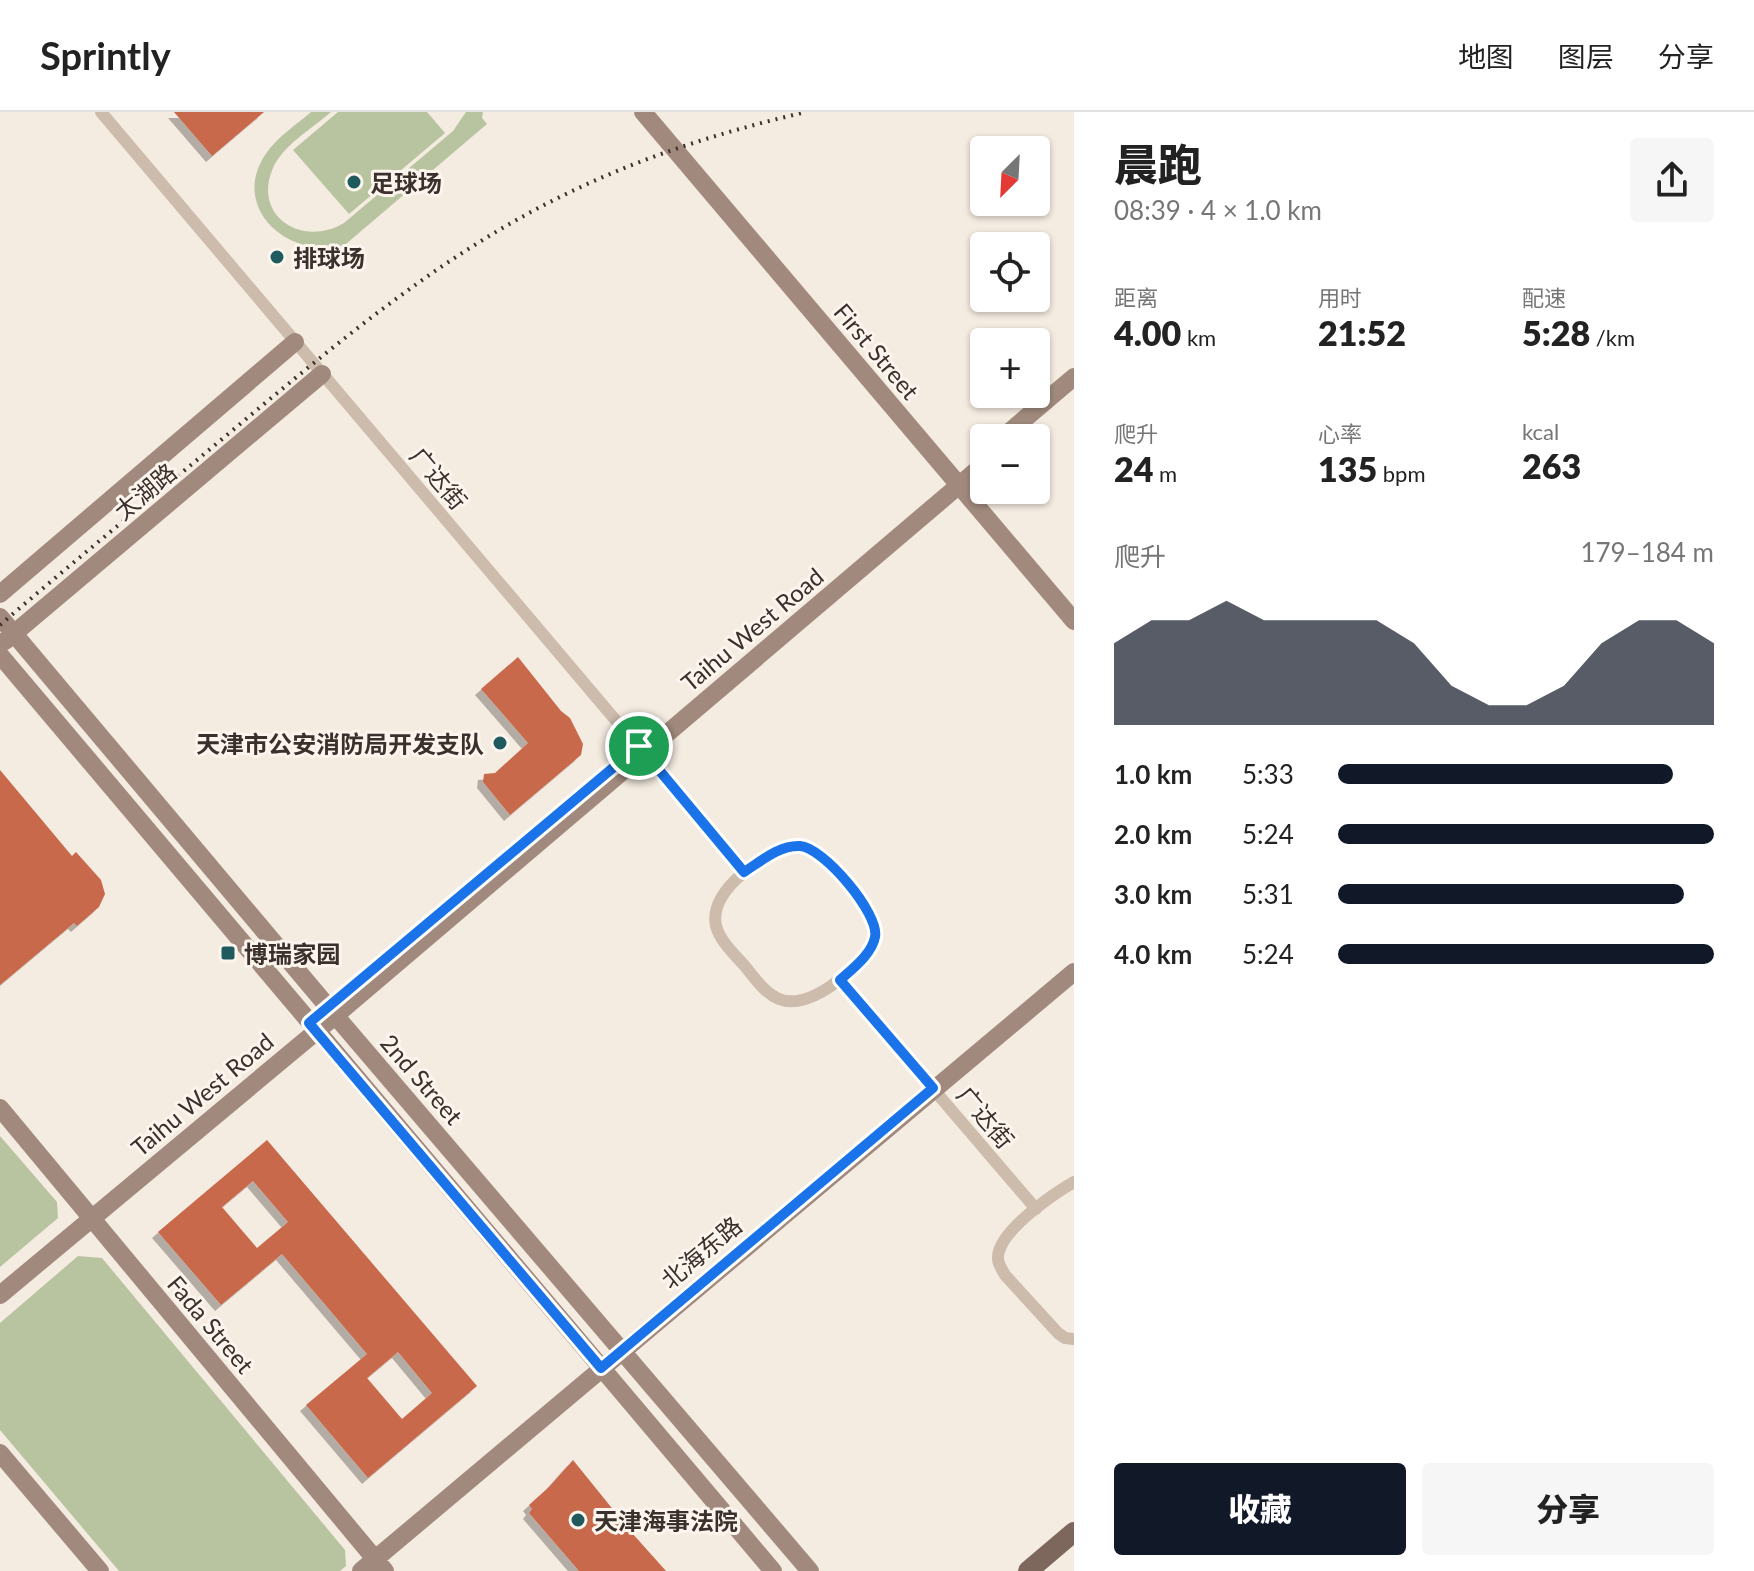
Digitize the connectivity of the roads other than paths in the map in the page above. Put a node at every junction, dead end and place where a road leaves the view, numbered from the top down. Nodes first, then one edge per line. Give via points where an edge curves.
1 (101, 112) edge
2 (643, 112) edge
3 (659, 112) edge
4 (295, 342) junction
5 (322, 374) junction
6 (1074, 377) edge
7 (1074, 388) edge
8 (1019, 424) edge
9 (1032, 424) edge
10 (970, 468) edge
11 (970, 473) edge
12 (960, 479) junction
13 (0, 594) edge
14 (1074, 605) edge
15 (0, 617) edge
16 (1074, 621) edge
17 (7, 639) edge
18 (0, 655) edge
19 (641, 749) junction
20 (744, 872) junction
21 (1074, 972) edge
22 (840, 980) junction
23 (332, 1011) junction
24 (312, 1027) junction
25 (933, 1088) junction
26 (0, 1108) edge
27 (1074, 1182) edge
28 (1036, 1209) junction
29 (89, 1214) junction
30 (0, 1295) edge
31 (1074, 1339) edge
32 (622, 1350) junction
33 (601, 1368) junction
34 (0, 1453) edge
35 (1074, 1532) edge
36 (374, 1567) edge
37 (100, 1571) edge
38 (773, 1571) edge
39 (810, 1571) edge
40 (1028, 1571) edge

1 - 4 street, 广达街
2 - 12 main road, First Street
3 - 12 main road, First Street
4 - 5 street, 广达街
4 - 13 main road, 太湖路
5 - 17 main road, 太湖路
5 - 19 street, 广达街
6 - 8 main road
7 - 9 main road
10 - 12 main road, Taihu West Road
11 - 12 main road, Taihu West Road
12 - 14 main road, First Street
12 - 16 main road, First Street
12 - 19 main road, Taihu West Road
15 - 17 main road, 2nd Street
17 - 23 main road, 2nd Street
18 - 24 main road, 2nd Street
19 - 20 street, 广达街
19 - 23 main road, Taihu West Road
20 - 22 street via 718,904 717,929 764,989 791,1002
20 - 22 street via 796,845 824,858 876,927 869,950
21 - 25 main road, 北海东路
22 - 25 street, 广达街
23 - 24 main road, Taihu West Road
23 - 32 main road, 2nd Street
24 - 29 main road, Taihu West Road
24 - 33 main road, 2nd Street
25 - 28 street, 广达街
25 - 32 main road, 北海东路
26 - 29 main road, Fada Street
27 - 28 street
28 - 31 street via 1003,1243 998,1264 1058,1333
29 - 30 main road, Taihu West Road
29 - 36 main road, Fada Street
32 - 33 main road, 北海东路
32 - 39 main road, 2nd Street
33 - 36 main road, 北海东路
33 - 38 main road, 2nd Street
34 - 37 main road
35 - 40 main road

